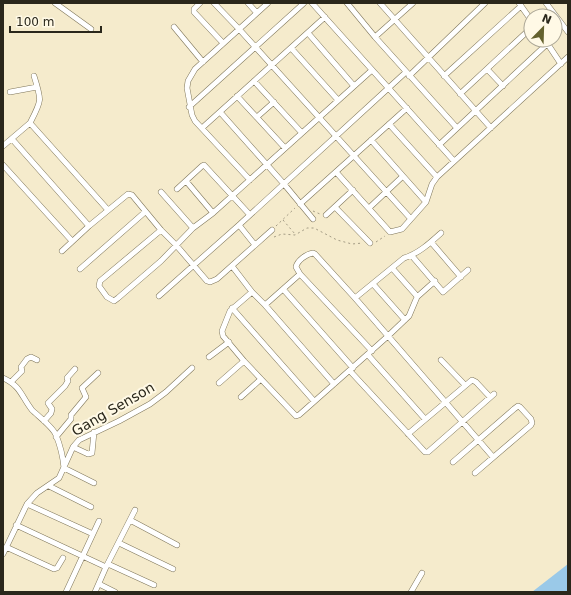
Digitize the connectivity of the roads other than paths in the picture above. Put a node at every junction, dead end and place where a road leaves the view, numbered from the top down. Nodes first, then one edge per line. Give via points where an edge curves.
1 (55, 3) edge
2 (200, 3) edge
3 (214, 3) edge
4 (248, 3) edge
5 (268, 3) edge
6 (304, 3) edge
7 (312, 3) edge
8 (347, 3) edge
9 (380, 3) edge
10 (413, 3) edge
11 (485, 3) edge
12 (520, 4) edge
13 (257, 13) junction
14 (325, 17) junction
15 (394, 20) junction
16 (174, 27) dead end
17 (91, 29) dead end
18 (239, 29) junction
19 (308, 33) junction
20 (523, 36) edge
21 (375, 38) junction
22 (223, 43) junction
23 (256, 47) junction
24 (291, 48) junction
25 (540, 48) edge
26 (550, 48) edge
27 (568, 57) edge
28 (428, 58) junction
29 (203, 62) junction
30 (561, 64) junction
31 (272, 65) junction
32 (372, 70) junction
33 (487, 70) junction
34 (408, 74) junction
35 (34, 76) dead end
36 (444, 76) junction
37 (254, 80) junction
38 (354, 86) junction
39 (503, 86) junction
40 (37, 87) junction
41 (389, 88) junction
42 (10, 92) dead end
43 (460, 94) junction
44 (237, 96) junction
45 (338, 100) junction
46 (274, 102) junction
47 (189, 107) junction
48 (407, 108) junction
49 (220, 112) junction
50 (476, 112) junction
51 (257, 117) junction
52 (319, 118) junction
53 (30, 123) junction
54 (389, 124) junction
55 (202, 128) junction
56 (457, 128) junction
57 (490, 128) junction
58 (302, 133) junction
59 (336, 136) junction
60 (12, 139) junction
61 (371, 140) junction
62 (440, 144) junction
63 (3, 146) edge
64 (285, 148) junction
65 (354, 156) junction
66 (454, 161) junction
67 (3, 165) edge
68 (267, 165) junction
69 (336, 172) junction
70 (403, 176) junction
71 (437, 177) junction
72 (250, 180) junction
73 (186, 181) junction
74 (284, 184) junction
75 (177, 189) dead end
76 (353, 190) junction
77 (386, 191) junction
78 (161, 192) dead end
79 (233, 196) junction
80 (426, 202) junction
81 (300, 204) junction
82 (335, 207) junction
83 (369, 208) junction
84 (108, 210) junction
85 (146, 212) junction
86 (213, 213) junction
87 (250, 215) junction
88 (326, 215) dead end
89 (313, 219) dead end
90 (411, 219) junction
91 (239, 225) junction
92 (89, 226) junction
93 (193, 228) junction
94 (161, 230) junction
95 (272, 230) road end
96 (441, 233) dead end
97 (72, 241) junction
98 (431, 242) junction
99 (370, 243) road end
100 (176, 245) junction
101 (255, 245) junction
102 (62, 251) dead end
103 (412, 256) junction
104 (193, 265) junction
105 (232, 266) junction
106 (80, 268) dead end
107 (392, 268) junction
108 (468, 270) dead end
109 (300, 274) junction
110 (461, 276) junction
111 (435, 281) junction
112 (373, 284) junction
113 (283, 289) junction
114 (252, 292) junction
115 (160, 296) dead end
116 (417, 297) junction
117 (355, 298) junction
118 (265, 305) junction
119 (232, 308) junction
120 (405, 320) junction
121 (388, 336) junction
122 (228, 342) junction
123 (370, 353) junction
124 (209, 357) dead end
125 (36, 360) dead end
126 (441, 360) dead end
127 (244, 361) junction
128 (192, 368) dead end
129 (75, 369) dead end
130 (352, 369) junction
131 (98, 373) dead end
132 (3, 378) edge
133 (261, 379) junction
134 (11, 382) junction
135 (220, 383) dead end
136 (334, 384) junction
137 (465, 385) junction
138 (241, 397) dead end
139 (314, 401) junction
140 (445, 402) junction
141 (425, 419) junction
142 (44, 421) junction
143 (462, 421) junction
144 (94, 432) junction
145 (408, 434) junction
146 (56, 437) junction
147 (478, 439) junction
148 (73, 447) junction
149 (493, 457) junction
150 (453, 462) dead end
151 (64, 468) junction
152 (475, 473) dead end
153 (94, 483) dead end
154 (49, 486) junction
155 (27, 504) junction
156 (91, 507) dead end
157 (135, 510) dead end
158 (130, 520) junction
159 (99, 521) dead end
160 (16, 525) junction
161 (93, 534) junction
162 (119, 543) junction
163 (177, 545) dead end
164 (6, 547) junction
165 (3, 554) edge
166 (83, 556) junction
167 (63, 558) dead end
168 (107, 565) junction
169 (173, 569) dead end
170 (422, 574) dead end
171 (99, 584) junction
172 (154, 586) dead end
173 (66, 592) edge
174 (95, 592) edge
175 (115, 592) edge
176 (411, 592) edge

1 - 17 street
2 - 22 street via 194,12
3 - 18 street
4 - 13 street
5 - 13 street
6 - 23 street
7 - 14 street
8 - 21 street
9 - 15 street
10 - 15 street
11 - 28 street
12 - 36 street
13 - 18 street
14 - 19 street
14 - 32 street
15 - 21 street
15 - 28 street
16 - 29 street
18 - 22 street
18 - 23 street
19 - 24 street
19 - 38 street
20 - 33 street
21 - 34 street
22 - 29 street
23 - 31 street
23 - 47 street
24 - 31 street
24 - 45 street
25 - 39 street
26 - 30 street
27 - 30 street
28 - 34 street
28 - 36 street
29 - 47 street via 188,81 186,88
30 - 57 street
31 - 37 street
31 - 52 street
32 - 38 street
32 - 41 street
33 - 39 street
33 - 43 street
34 - 41 street
34 - 56 street
35 - 40 street
36 - 43 street
37 - 44 street
37 - 46 street
38 - 45 street
39 - 50 street
40 - 42 street
40 - 53 street via 41,99
41 - 48 street
41 - 59 street
43 - 50 street
44 - 49 street
44 - 51 street
45 - 52 street
46 - 51 street
46 - 58 street
47 - 55 street via 195,121
48 - 54 street
48 - 62 street
49 - 55 street
49 - 68 street
50 - 56 street
50 - 57 street
51 - 64 street
52 - 58 street
52 - 59 street
53 - 60 street
53 - 84 street
54 - 61 street
54 - 71 street
55 - 72 street
56 - 62 street
57 - 66 street
58 - 64 street
59 - 65 street
59 - 74 street
60 - 63 street
60 - 92 street
61 - 65 street
61 - 70 street
62 - 66 street
64 - 68 street
65 - 69 street
65 - 77 street
66 - 71 street
67 - 97 street
68 - 72 street
68 - 74 street
69 - 76 street
69 - 81 street
70 - 77 street
70 - 80 street
71 - 80 street
72 - 79 street
73 - 75 street
73 - 79 street via 204,165
73 - 86 street
74 - 81 street
74 - 87 street
76 - 82 street
76 - 83 street
77 - 83 street
77 - 90 street
78 - 93 street
79 - 86 street
79 - 87 street
80 - 90 street
81 - 89 street
82 - 88 street
82 - 99 street
83 - 90 street via 390,232 400,230
84 - 85 street via 128,194 132,195
84 - 92 street
85 - 94 street
85 - 106 street
86 - 93 street
87 - 91 street
91 - 101 street
91 - 104 street
92 - 97 street
93 - 100 street
94 - 100 street
94 - 100 street via 99,283 107,296 114,300 118,298
95 - 101 street
96 - 98 street
97 - 102 street
98 - 103 street
98 - 110 street
100 - 104 street
101 - 105 street
103 - 107 street via 404,258
103 - 111 street
104 - 105 street via 210,282
104 - 115 street
105 - 114 street
107 - 112 street
107 - 116 street
108 - 110 street
109 - 113 street
109 - 117 street via 296,267 297,263 308,254 315,254
109 - 123 street
110 - 111 street via 443,292
111 - 116 street
112 - 117 street
112 - 120 street
113 - 118 street
113 - 130 street
114 - 118 street
114 - 119 street
116 - 120 street
117 - 121 street
118 - 136 street
119 - 122 street via 222,331
119 - 139 street
120 - 121 street
121 - 123 street
121 - 140 street
122 - 124 street
122 - 127 street
123 - 130 street
123 - 141 street
125 - 134 street via 27,358 21,367 22,371
126 - 137 street
127 - 133 street
127 - 135 street
128 - 144 street, Gang Senson via 150,404
129 - 142 street via 67,378 65,386 48,403 52,409
130 - 136 street
130 - 145 street
131 - 146 street via 82,388 86,397
132 - 134 street
133 - 138 street
133 - 139 street via 296,416
134 - 142 street
136 - 139 street
137 - 140 street
137 - 143 street via 474,380 492,395
140 - 141 street
140 - 143 street
141 - 145 street
142 - 146 street
143 - 145 street via 426,452
143 - 147 street
144 - 148 street, Gang Senson via 79,440
144 - 148 street via 92,453 88,454
146 - 151 street via 63,455
147 - 149 street
147 - 149 street via 517,407 531,419 531,425
147 - 150 street
148 - 151 street, Gang Senson
149 - 152 street
151 - 153 street
151 - 154 street, Gang Senson via 60,478
154 - 155 street, Gang Senson via 37,493
154 - 156 street
155 - 160 street, Gang Senson
155 - 161 street
157 - 158 street
158 - 162 street
158 - 163 street
159 - 161 street
160 - 164 street, Gang Senson
160 - 166 street
161 - 166 street
162 - 168 street
162 - 169 street
164 - 165 street, Gang Senson
164 - 167 street via 54,569
166 - 168 street
166 - 173 street
168 - 171 street
168 - 172 street
170 - 176 street
171 - 174 street
171 - 175 street

